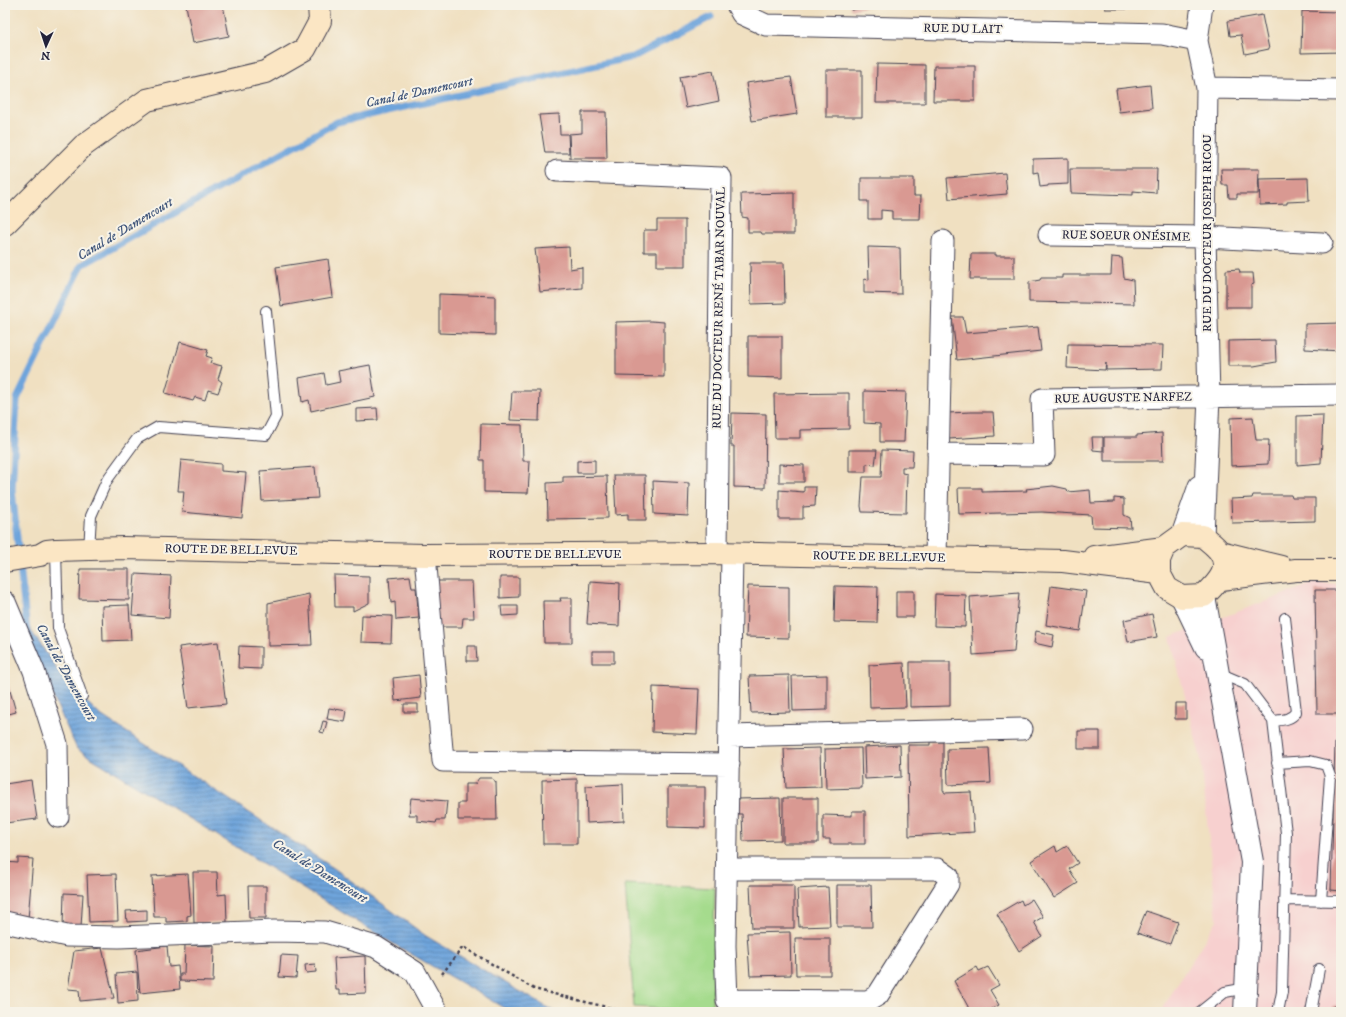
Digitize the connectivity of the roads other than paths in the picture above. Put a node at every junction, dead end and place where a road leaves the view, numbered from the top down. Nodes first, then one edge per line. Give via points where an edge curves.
1 (319, 5) edge
2 (737, 5) edge
3 (1202, 5) edge
4 (1197, 41) junction
5 (1207, 88) junction
6 (1341, 90) edge
7 (557, 171) dead end
8 (5, 224) edge
9 (1049, 235) dead end
10 (1205, 237) junction
11 (943, 241) dead end
12 (1322, 243) dead end
13 (266, 311) dead end
14 (1341, 395) edge
15 (1209, 397) junction
16 (938, 454) junction
17 (1192, 536) junction
18 (1164, 548) junction
19 (89, 550) junction
20 (45, 552) junction
21 (1220, 552) junction
22 (724, 553) junction
23 (10, 554) edge
24 (425, 555) junction
25 (936, 558) junction
26 (1063, 561) junction
27 (1296, 570) junction
28 (1341, 570) edge
29 (1159, 573) junction
30 (1221, 579) junction
31 (1204, 596) junction
32 (1182, 597) junction
33 (5, 602) edge
34 (1285, 618) dead end
35 (1219, 673) junction
36 (82, 696) dead end
37 (1273, 721) junction
38 (1022, 729) dead end
39 (729, 736) junction
40 (1277, 763) junction
41 (729, 764) junction
42 (58, 817) dead end
43 (728, 869) junction
44 (1284, 900) junction
45 (1321, 901) junction
46 (1341, 902) edge
47 (5, 922) edge
48 (1319, 969) dead end
49 (1247, 988) junction
50 (437, 1012) edge
51 (1200, 1012) edge
52 (1245, 1012) edge
53 (1278, 1012) edge
54 (1311, 1012) edge

1 - 8 main road via 320,21 305,49 265,72 147,100 83,146
2 - 4 street, RUE DU LAIT via 742,14 766,25 1162,34
3 - 4 street, RUE DU DOCTEUR JOSEPH RICOU
4 - 5 street, RUE DU DOCTEUR JOSEPH RICOU
5 - 6 street
5 - 10 street, RUE DU DOCTEUR JOSEPH RICOU
7 - 22 street, RUE DU DOCTEUR RENÉ TABAR NOUVAL via 721,178
9 - 10 street, RUE SOEUR ONÉSIME
10 - 12 street, RUE SOEUR ONÉSIME
10 - 15 street, RUE DU DOCTEUR JOSEPH RICOU
11 - 16 street
13 - 19 lane via 276,416 266,435 158,427 137,439 107,480 90,516
14 - 15 street, RUE AUGUSTE NARFEZ
15 - 16 street, RUE AUGUSTE NARFEZ via 1042,399 1044,455
15 - 17 street, RUE DU DOCTEUR JOSEPH RICOU via 1207,462
16 - 25 street
17 - 18 main road, ROUTE DE BELLEVUE
17 - 21 main road
18 - 26 main road, ROUTE DE BELLEVUE
18 - 29 main road via 1159,560
19 - 20 main road, ROUTE DE BELLEVUE
19 - 24 main road, ROUTE DE BELLEVUE via 124,548
20 - 23 main road, ROUTE DE BELLEVUE
20 - 36 lane via 58,628
21 - 27 main road
21 - 30 main road via 1224,565
22 - 24 main road, ROUTE DE BELLEVUE
22 - 25 main road, ROUTE DE BELLEVUE
22 - 39 street
24 - 41 street via 443,761
25 - 26 main road, ROUTE DE BELLEVUE
26 - 29 main road, ROUTE DE BELLEVUE
27 - 28 main road
27 - 30 main road
29 - 32 main road via 1167,588
30 - 31 main road
31 - 32 main road
31 - 35 street
32 - 35 street
33 - 42 street via 34,671 57,744
34 - 37 lane via 1296,712 1294,716 1285,720
35 - 37 lane via 1245,684
35 - 49 street via 1252,862
37 - 40 lane
38 - 39 street
39 - 41 street
40 - 44 lane via 1286,833
40 - 45 lane via 1310,761 1326,765 1330,776
41 - 43 street
43 - 43 street via 938,869 948,876 948,884 878,995 868,1001 727,1000 725,946
44 - 45 lane
44 - 53 lane via 1282,992
45 - 46 lane
47 - 50 street via 67,936 325,932 376,947 415,972
48 - 54 lane
49 - 51 lane via 1225,992
49 - 52 street

